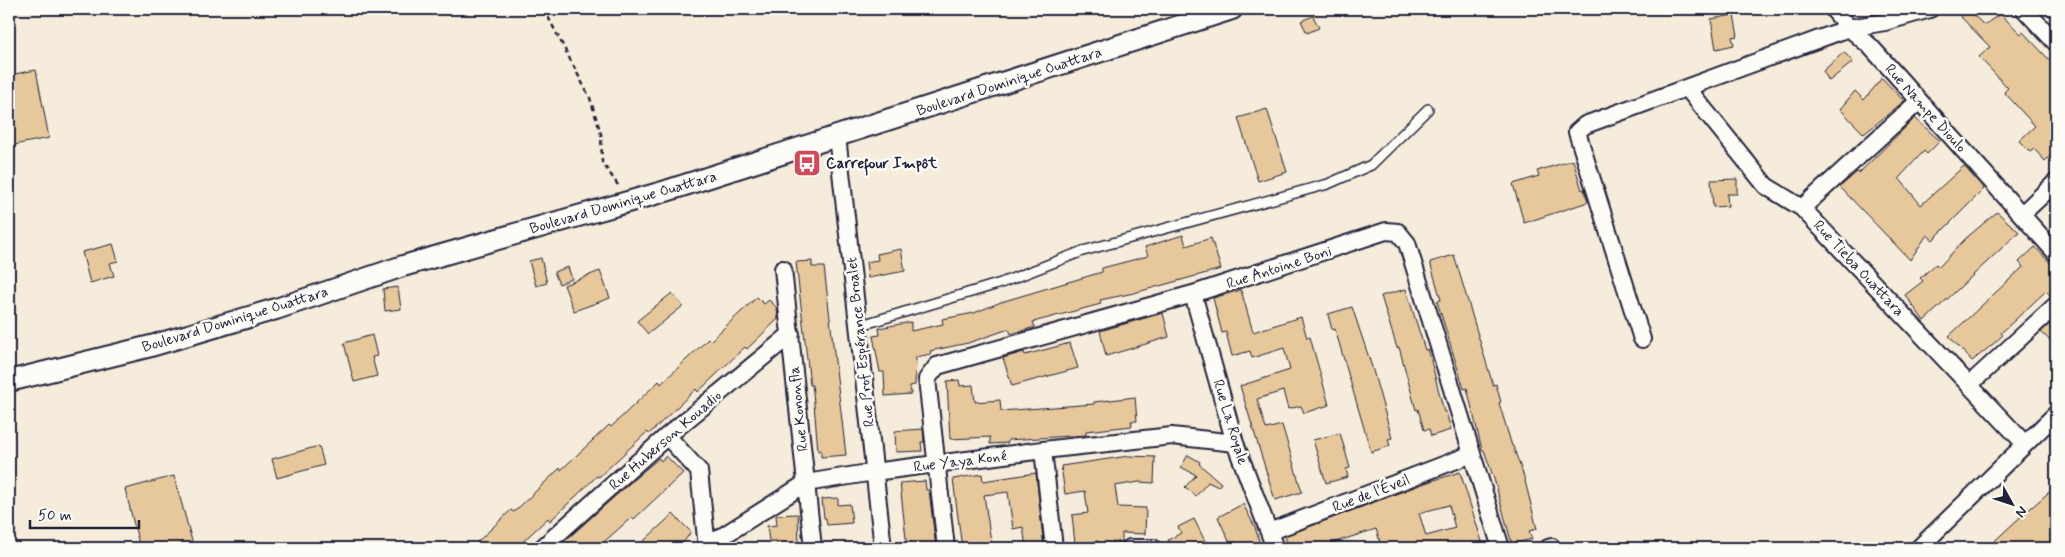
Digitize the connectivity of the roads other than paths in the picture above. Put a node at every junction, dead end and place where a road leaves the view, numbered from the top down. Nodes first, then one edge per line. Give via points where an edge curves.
1 (1232, 9) edge
2 (1833, 9) edge
3 (1930, 9) edge
4 (2024, 9) edge
5 (1192, 16) edge
6 (1849, 28) junction
7 (2056, 43) edge
8 (1687, 88) junction
9 (1919, 101) junction
10 (1428, 109) dead end
11 (837, 136) junction
12 (2056, 182) edge
13 (1802, 208) junction
14 (2022, 214) junction
15 (2056, 253) edge
16 (783, 269) dead end
17 (1193, 294) junction
18 (2056, 305) edge
19 (858, 326) junction
20 (791, 334) junction
21 (1642, 339) dead end
22 (9, 380) edge
23 (1969, 386) junction
24 (2056, 414) edge
25 (667, 436) junction
26 (1235, 443) junction
27 (2025, 444) junction
28 (1043, 450) junction
29 (1472, 454) junction
30 (937, 464) junction
31 (874, 472) junction
32 (806, 484) junction
33 (1269, 532) junction
34 (706, 547) edge
35 (542, 548) edge
36 (813, 548) edge
37 (882, 548) edge
38 (946, 548) edge
39 (1054, 548) edge
40 (1130, 548) edge
41 (1153, 548) edge
42 (1275, 548) edge
43 (1501, 548) edge
44 (1919, 548) edge

1 - 5 street, Boulevard Dominique Ouattara
2 - 6 street, Rue Nampe Dioulo
3 - 6 street
4 - 7 street
5 - 11 street, Boulevard Dominique Ouattara
6 - 8 street
6 - 9 street, Rue Nampe Dioulo via 1870,46
8 - 13 street via 1766,186
8 - 21 street via 1585,125 1577,132
9 - 13 street, Rue Tieba Ouattara
9 - 14 street, Rue Nampe Dioulo
10 - 19 lane via 1371,165 1328,184 1083,251 1001,283
11 - 19 street, Rue Prof Espérance Broalet
11 - 22 street, Boulevard Dominique Ouattara via 630,201 402,266 276,309 151,346
12 - 14 street
13 - 23 street, Rue Tieba Ouattara
14 - 15 street, Rue Nampe Dioulo
16 - 20 street, Rue Kononfla
17 - 26 street, Rue La Royale
17 - 29 street, Rue Antoine Boni via 1386,231 1398,232 1407,242
17 - 30 street, Rue Antoine Boni via 937,366 927,378
18 - 23 street
19 - 31 street, Rue Prof Espérance Broalet
20 - 25 street, Rue Huberson Kouadio
20 - 32 street, Rue Kononfla
23 - 27 street, Rue Tieba Ouattara
24 - 27 street
25 - 34 street via 699,471
25 - 35 street, Rue Huberson Kouadio
26 - 28 street, Rue Yaya Koné via 1172,436
26 - 33 street, Rue La Royale
27 - 44 street
28 - 30 street, Rue Yaya Koné
28 - 39 street
29 - 33 street, Rue de l'Éveil
29 - 43 street, Rue Antoine Boni
30 - 31 street, Rue Yaya Koné
30 - 38 street, Rue Antoine Boni
31 - 32 street, Rue Yaya Koné
31 - 37 street, Rue Prof Espérance Broalet
32 - 34 street, Rue Yaya Koné
32 - 36 street, Rue Kononfla
33 - 42 street, Rue La Royale
40 - 41 street

